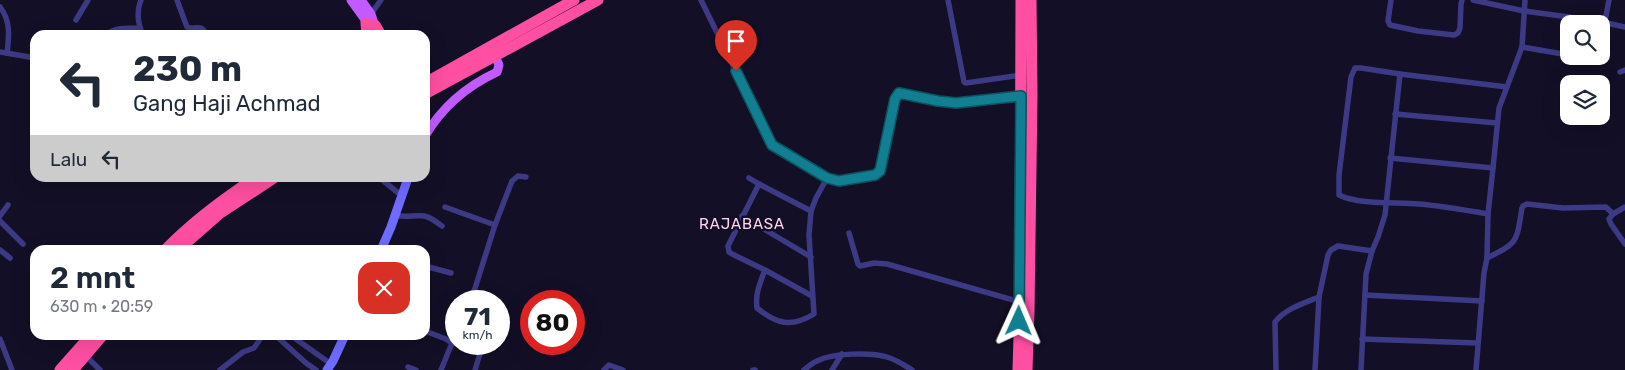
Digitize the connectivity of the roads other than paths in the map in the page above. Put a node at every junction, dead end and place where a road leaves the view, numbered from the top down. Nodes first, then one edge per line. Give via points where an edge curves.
1 (88, 0) edge
2 (141, 0) edge
3 (177, 0) edge
4 (351, 0) edge
5 (361, 0) edge
6 (381, 0) edge
7 (574, 0) edge
8 (598, 0) edge
9 (701, 0) edge
10 (948, 0) edge
11 (1021, 0) edge
12 (1031, 0) edge
13 (1391, 0) edge
14 (1462, 0) edge
15 (1472, 0) edge
16 (1524, 0) edge
17 (1609, 0) edge
18 (0, 8) edge
19 (1524, 10) junction
20 (1606, 15) edge
21 (1560, 16) edge
22 (76, 20) dead end
23 (1610, 24) edge
24 (1623, 27) edge
25 (140, 28) joint
26 (373, 29) edge
27 (118, 30) edge
28 (204, 30) edge
29 (1522, 47) junction
30 (0, 52) edge
31 (7, 53) junction
32 (1560, 53) edge
33 (495, 56) junction
34 (30, 57) edge
35 (1400, 74) junction
36 (1021, 75) junction
37 (430, 80) edge
38 (1507, 87) junction
39 (430, 91) edge
40 (1021, 96) junction
41 (1395, 114) junction
42 (1497, 123) junction
43 (430, 128) edge
44 (1390, 158) junction
45 (1493, 168) junction
46 (526, 177) dead end
47 (749, 178) dead end
48 (827, 178) junction
49 (250, 182) edge
50 (268, 182) edge
51 (385, 182) edge
52 (407, 182) edge
53 (759, 184) junction
54 (402, 196) junction
55 (1386, 204) junction
56 (8, 205) dead end
57 (445, 207) dead end
58 (1625, 207) edge
59 (811, 211) junction
60 (1488, 214) junction
61 (1613, 214) junction
62 (394, 215) junction
63 (0, 216) edge
64 (742, 216) junction
65 (0, 221) edge
66 (495, 225) junction
67 (442, 226) dead end
68 (1025, 226) junction
69 (849, 233) dead end
70 (23, 244) dead end
71 (1025, 244) junction
72 (1625, 244) edge
73 (176, 245) edge
74 (177, 245) edge
75 (384, 245) edge
76 (0, 250) edge
77 (1372, 251) junction
78 (811, 257) junction
79 (10, 258) dead end
80 (1486, 258) junction
81 (430, 267) edge
82 (765, 270) junction
83 (452, 273) dead end
84 (474, 290) edge
85 (1365, 294) junction
86 (812, 296) junction
87 (1319, 297) junction
88 (1482, 301) junction
89 (1020, 302) junction
90 (430, 333) edge
91 (445, 339) edge
92 (1362, 339) junction
93 (0, 340) edge
94 (86, 340) edge
95 (99, 340) edge
96 (260, 340) edge
97 (281, 340) edge
98 (296, 340) edge
99 (343, 340) edge
100 (1477, 343) junction
101 (842, 354) junction
102 (448, 355) edge
103 (480, 355) edge
104 (86, 356) junction
105 (408, 367) dead end
106 (329, 368) edge
107 (12, 370) edge
108 (60, 370) edge
109 (73, 370) edge
110 (100, 370) edge
111 (220, 370) edge
112 (316, 370) edge
113 (416, 370) edge
114 (441, 370) edge
115 (475, 370) edge
116 (604, 370) edge
117 (623, 370) edge
118 (804, 370) edge
119 (832, 370) edge
120 (912, 370) edge
121 (1018, 370) edge
122 (1027, 370) edge
123 (1276, 370) edge
124 (1316, 370) edge
125 (1361, 370) edge
126 (1476, 370) edge

1 - 22 street
2 - 25 street via 138,13
3 - 28 street via 187,27
4 - 26 main road
5 - 26 main road
6 - 26 street
7 - 37 highway
8 - 33 highway
9 - 48 street via 772,145
10 - 36 street via 964,82
11 - 36 highway
12 - 68 highway via 1032,94
13 - 14 street via 1390,25 1454,34 1460,28
15 - 19 street
16 - 19 street
17 - 20 street
18 - 31 street via 8,22
19 - 21 street
19 - 29 street
23 - 24 street
25 - 27 street
29 - 32 street
29 - 38 street
30 - 31 street
31 - 34 street
33 - 39 highway
33 - 43 main road via 499,65 497,72 470,87 447,106
35 - 38 street
35 - 41 street
35 - 55 street via 1361,68 1353,71 1339,175 1340,196
36 - 40 highway
38 - 42 street via 1501,99
40 - 48 street via 956,103 897,94 880,171 875,175 839,181
40 - 68 highway
41 - 42 street
41 - 44 street
42 - 45 street
44 - 45 street
44 - 55 street
45 - 60 street
46 - 66 street via 518,176 512,180
47 - 53 street
48 - 59 street
49 - 73 highway via 219,202
50 - 74 highway
51 - 54 street
52 - 54 street
53 - 59 street
53 - 64 street
54 - 62 street
55 - 60 street via 1418,204
55 - 77 street
56 - 63 street
57 - 66 street
58 - 61 street
59 - 78 street
60 - 80 street
61 - 72 street via 1611,224
61 - 80 street via 1606,207 1563,208 1527,204 1522,208 1513,243
62 - 67 street via 424,216
62 - 75 street
64 - 78 street
64 - 82 street via 728,246 729,252
65 - 70 street
66 - 84 street
68 - 71 highway
69 - 89 street via 860,266 887,264
71 - 89 highway
71 - 122 highway
76 - 79 street
77 - 85 street
77 - 87 street via 1338,246 1331,250
78 - 86 street
80 - 88 street
81 - 83 street
82 - 86 street
82 - 86 street via 756,300 757,308 766,315 794,323 814,314
85 - 88 street
85 - 92 street
87 - 123 street via 1288,311 1275,322
87 - 124 street
88 - 100 street
89 - 121 highway
90 - 91 street
92 - 100 street
92 - 125 street
93 - 107 street
94 - 108 highway
95 - 104 highway
96 - 111 street via 254,348 243,352
97 - 112 street
98 - 106 street
99 - 106 street
100 - 126 street
101 - 118 street via 817,360
101 - 119 street
101 - 120 street via 885,356
102 - 114 street
103 - 115 street
104 - 109 highway
104 - 110 street
105 - 113 street
116 - 117 street via 608,365

